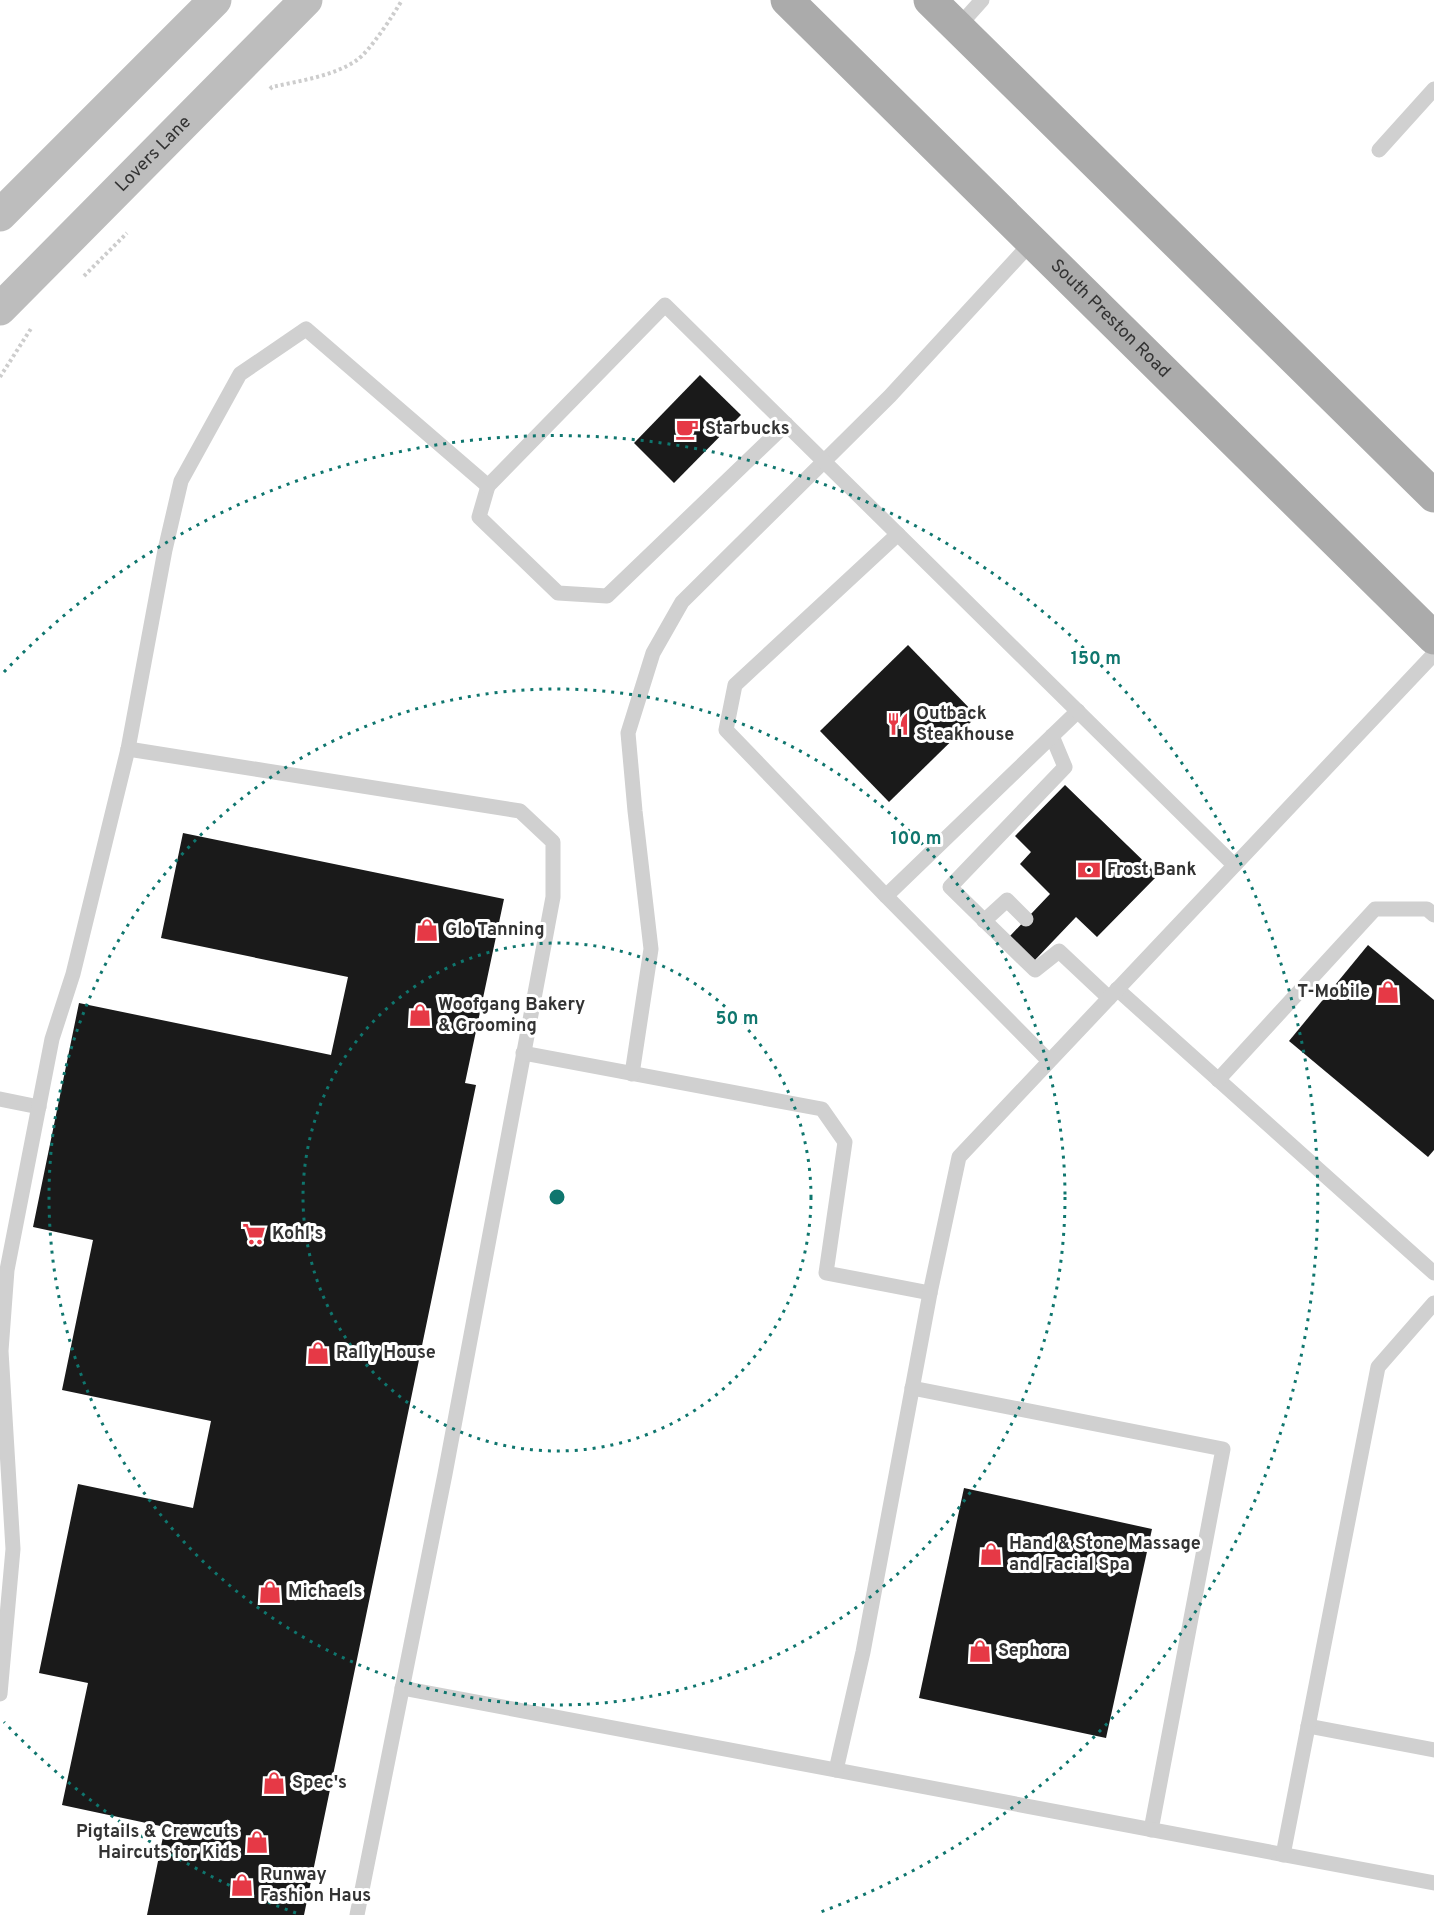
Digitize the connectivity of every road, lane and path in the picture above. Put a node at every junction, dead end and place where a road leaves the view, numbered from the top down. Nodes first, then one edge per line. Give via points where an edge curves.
1 (215, 0) edge
2 (306, 0) edge
3 (402, 0) edge
4 (787, 0) edge
5 (930, 0) edge
6 (982, 0) edge
7 (957, 28) junction
8 (1434, 89) edge
9 (264, 95) dead end
10 (1379, 150) dead end
11 (0, 215) edge
12 (135, 225) dead end
13 (1032, 242) junction
14 (80, 280) dead end
15 (0, 309) edge
16 (32, 327) dead end
17 (0, 377) edge
18 (786, 424) junction
19 (825, 461) junction
20 (488, 486) junction
21 (1434, 496) edge
22 (898, 534) junction
23 (1434, 638) edge
24 (1434, 654) edge
25 (1078, 711) junction
26 (1052, 736) junction
27 (128, 749) junction
28 (1234, 865) junction
29 (886, 896) junction
30 (1434, 915) edge
31 (1026, 919) dead end
32 (984, 921) junction
33 (1113, 993) junction
34 (523, 1053) junction
35 (1049, 1061) junction
36 (632, 1074) junction
37 (1218, 1080) junction
38 (0, 1100) edge
39 (39, 1107) junction
40 (1434, 1273) edge
41 (930, 1293) junction
42 (1434, 1303) edge
43 (912, 1388) junction
44 (402, 1688) junction
45 (0, 1694) edge
46 (1308, 1726) junction
47 (1434, 1750) edge
48 (836, 1770) junction
49 (1151, 1830) junction
50 (1283, 1855) junction
51 (1434, 1883) edge
52 (357, 1915) edge

1 - 11 street
2 - 15 street, Lovers Lane
3 - 9 path via 358,59 321,76 272,87
4 - 13 main road, South Preston Road
5 - 7 main road
6 - 7 lane
7 - 21 main road
8 - 10 lane
12 - 14 path
13 - 19 lane
13 - 23 main road, South Preston Road
16 - 17 path
18 - 19 lane
18 - 20 lane via 665,305
18 - 20 lane via 607,596 558,593 479,517
19 - 22 lane
19 - 36 lane via 682,602 653,653 628,734 651,949
20 - 27 lane via 306,329 240,374 181,480
22 - 25 lane
22 - 29 lane via 735,685 726,730
24 - 28 lane
25 - 26 lane
25 - 28 lane
26 - 29 lane
26 - 32 lane via 1065,767 950,887
27 - 34 lane via 520,811 553,842 553,897
27 - 39 lane via 73,974 52,1039
28 - 33 lane
29 - 35 lane
30 - 37 lane via 1427,909 1375,909
31 - 32 lane via 1007,900
32 - 33 lane via 1035,970 1055,947
33 - 35 lane
33 - 37 lane
34 - 36 lane
34 - 44 lane
35 - 41 lane via 959,1157
36 - 41 lane via 822,1108 845,1142 826,1273
37 - 40 lane
38 - 39 lane
39 - 45 lane via 7,1270 1,1351 13,1549
41 - 43 lane
42 - 46 lane via 1378,1366
43 - 48 lane via 863,1652
43 - 49 lane via 1223,1449
44 - 48 lane
44 - 52 lane
46 - 47 lane
46 - 50 lane
48 - 49 lane
49 - 50 lane
50 - 51 lane

